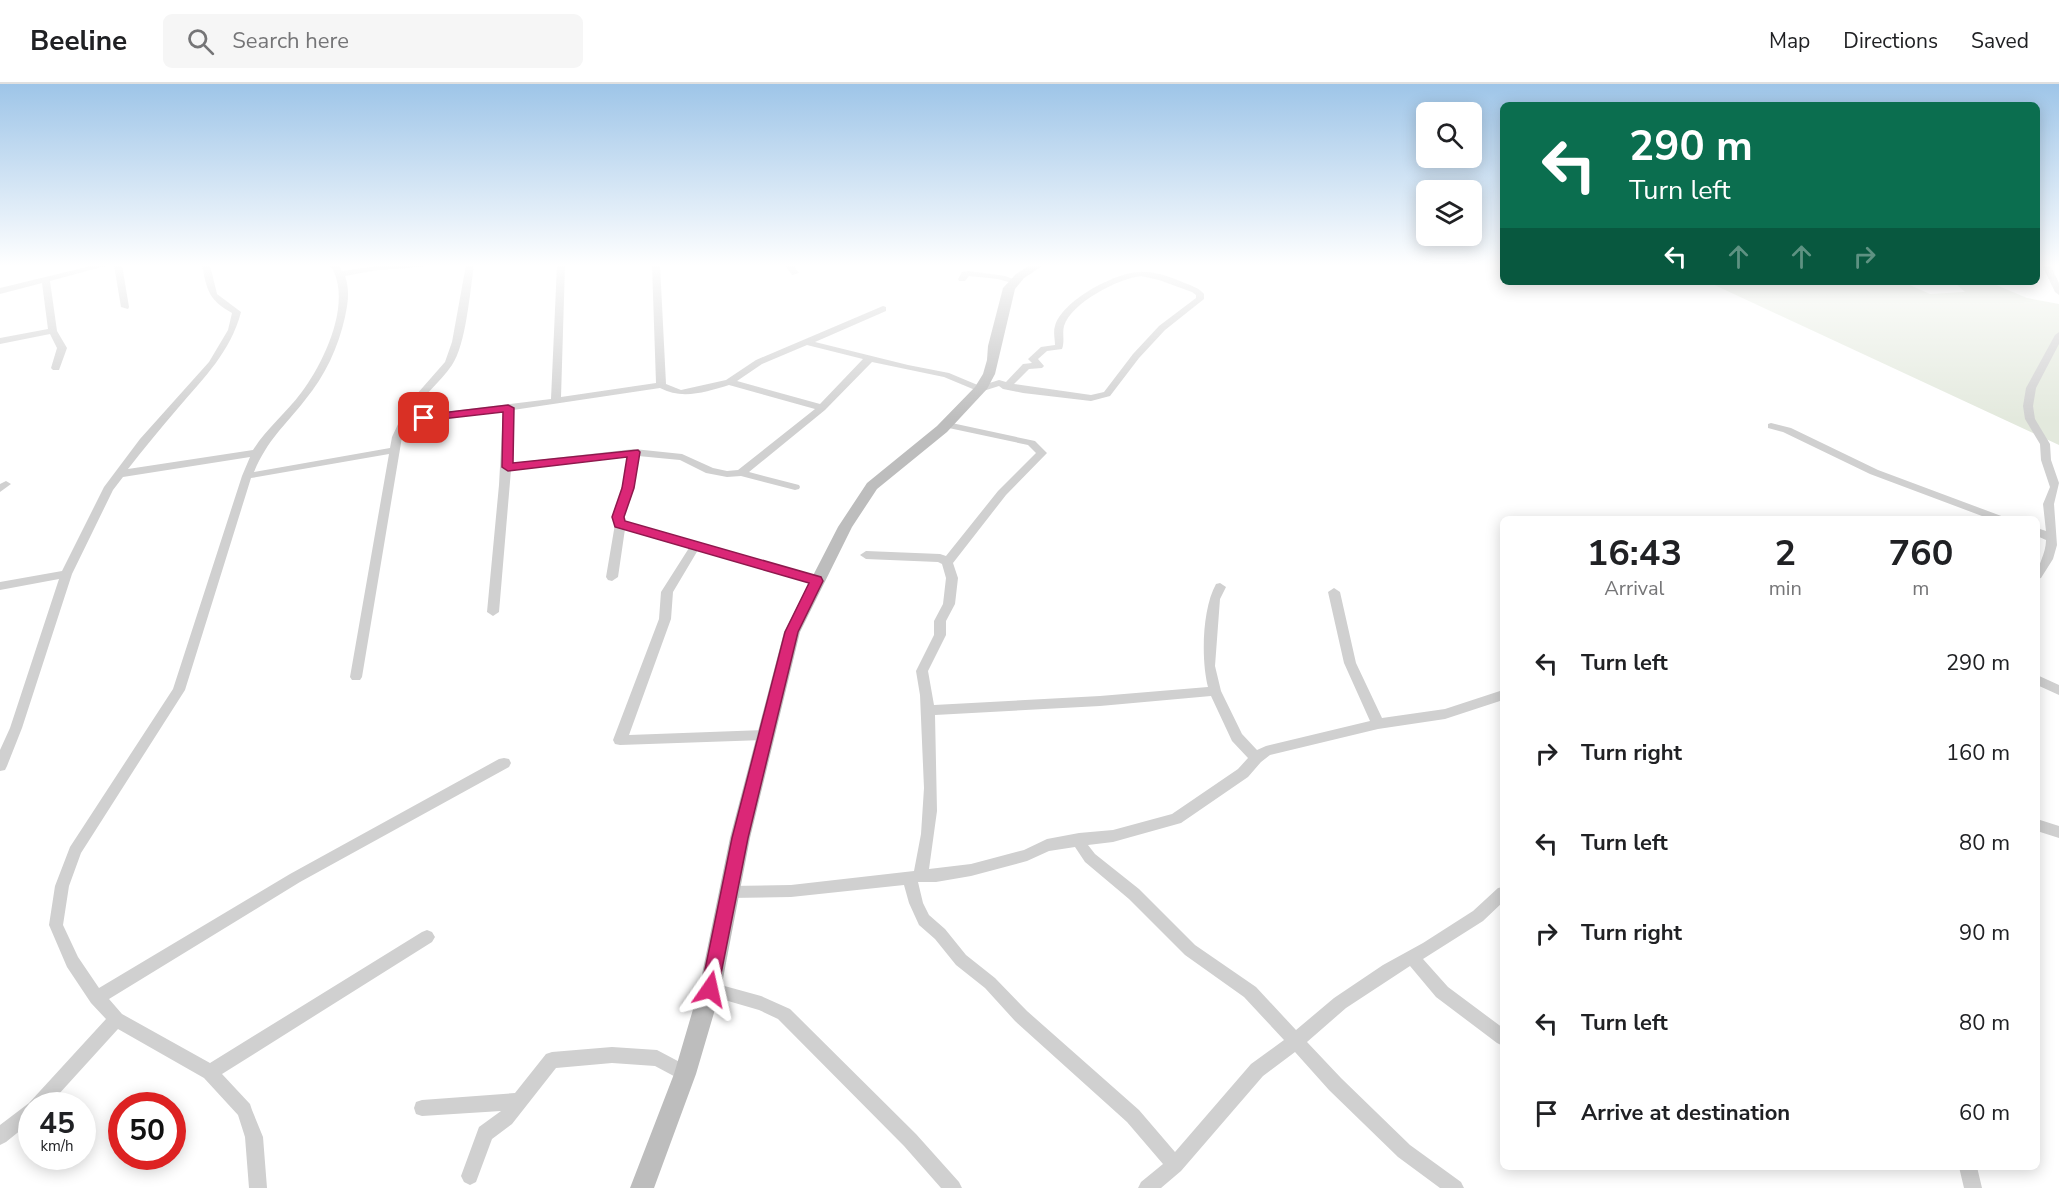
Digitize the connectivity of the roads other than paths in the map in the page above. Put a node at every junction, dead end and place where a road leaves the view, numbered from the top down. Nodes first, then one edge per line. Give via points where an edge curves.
1 (51, 317) edge
2 (236, 317) edge
3 (340, 317) edge
4 (461, 317) edge
5 (560, 317) edge
6 (658, 317) edge
7 (865, 317) edge
8 (1002, 317) edge
9 (1066, 317) edge
10 (1177, 317) edge
11 (53, 331) junction
12 (2059, 335) edge
13 (0, 341) edge
14 (806, 342) junction
15 (869, 359) junction
16 (56, 368) dead end
17 (729, 382) junction
18 (661, 385) junction
19 (1006, 387) junction
20 (980, 389) junction
21 (556, 401) junction
22 (508, 408) junction
23 (822, 408) junction
24 (403, 420) junction
25 (947, 425) junction
26 (1771, 426) dead end
27 (395, 450) junction
28 (634, 452) junction
29 (257, 453) junction
30 (508, 467) junction
31 (2054, 471) edge
32 (741, 473) junction
33 (119, 474) junction
34 (247, 476) junction
35 (795, 487) dead end
36 (2057, 488) edge
37 (1991, 516) edge
38 (620, 524) junction
39 (2040, 533) edge
40 (2052, 538) junction
41 (696, 545) junction
42 (866, 555) dead end
43 (947, 562) junction
44 (2040, 570) edge
45 (66, 574) junction
46 (612, 577) dead end
47 (817, 581) junction
48 (0, 586) edge
49 (1220, 586) dead end
50 (1335, 592) dead end
51 (493, 612) dead end
52 (356, 677) dead end
53 (2040, 681) edge
54 (1215, 690) junction
55 (2059, 690) edge
56 (1500, 696) edge
57 (928, 710) junction
58 (1378, 724) junction
59 (766, 735) junction
60 (1256, 758) junction
61 (504, 763) dead end
62 (0, 766) edge
63 (2040, 826) edge
64 (2059, 832) edge
65 (1079, 839) junction
66 (927, 853) junction
67 (915, 876) junction
68 (936, 876) junction
69 (728, 892) junction
70 (1500, 896) edge
71 (427, 937) dead end
72 (1411, 956) junction
73 (710, 989) junction
74 (97, 998) junction
75 (116, 1019) junction
76 (1500, 1036) edge
77 (1296, 1041) junction
78 (210, 1072) junction
79 (684, 1074) junction
80 (49, 1092) edge
81 (519, 1101) junction
82 (423, 1108) dead end
83 (18, 1121) edge
84 (0, 1136) edge
85 (1175, 1165) junction
86 (1969, 1170) edge
87 (470, 1176) dead end
88 (258, 1188) edge
89 (642, 1188) edge
90 (953, 1188) edge
91 (1147, 1188) edge
92 (1455, 1188) edge
93 (1973, 1188) edge

1 - 11 street
2 - 33 street via 213,363
3 - 29 street via 325,365
4 - 24 street via 449,363
5 - 21 street
6 - 18 street
7 - 14 street
8 - 20 main road via 989,374
9 - 19 street via 1060,324 1059,347 1044,349 1033,358 1039,366 1026,366
10 - 19 street via 1136,356 1107,394 1091,398
11 - 13 street
11 - 16 street via 62,348
12 - 31 street via 2028,397 2030,419 2045,444
14 - 15 street
14 - 17 street via 759,362
15 - 20 street via 946,375
15 - 23 street
17 - 18 street via 681,393
17 - 23 street
18 - 21 street
19 - 20 street via 999,383
20 - 25 main road
21 - 22 street
22 - 24 street
22 - 30 street
23 - 32 street
24 - 27 street
25 - 43 street via 1031,443 1042,453 1002,492
25 - 47 main road via 872,486
26 - 37 street via 1874,472
27 - 34 street
27 - 52 street
28 - 30 street
28 - 32 street via 682,457 710,471
28 - 38 street via 618,517
29 - 33 street
29 - 34 street
30 - 51 street
31 - 36 street
32 - 35 street
33 - 45 street
34 - 74 street via 179,690 75,851 62,886 56,925 72,962
36 - 40 street via 2048,497
38 - 41 street
38 - 46 street
39 - 40 street
40 - 44 street via 2050,554
41 - 47 street
41 - 59 street via 667,592 664,619 620,740
42 - 43 street via 940,558
43 - 57 street via 952,578 949,604 940,621 940,635 922,671
45 - 48 street
45 - 62 street
47 - 59 main road via 792,632
49 - 54 street via 1214,599 1208,657
50 - 58 street via 1350,663
53 - 55 street
54 - 57 street via 1089,702
54 - 60 street via 1236,737
56 - 58 street via 1445,714
57 - 66 street
58 - 60 street via 1266,751
59 - 69 main road
60 - 65 street via 1244,773 1176,819 1113,836
61 - 74 street via 295,878
63 - 64 street
65 - 68 street
65 - 77 street via 1090,858 1134,894 1190,950 1250,992
66 - 67 street
66 - 68 street
67 - 68 street
67 - 69 street via 790,891
67 - 85 street via 916,903 924,920 961,960 1133,1116
69 - 73 main road
70 - 72 street via 1478,916
71 - 78 street
72 - 76 street via 1442,992
72 - 77 street via 1340,1003
73 - 79 main road
73 - 90 street via 761,1003 784,1014 902,1131
74 - 75 street
75 - 78 street
75 - 80 street
77 - 85 street via 1257,1070
77 - 92 street via 1404,1151
78 - 88 street via 244,1110 254,1137
79 - 81 street via 657,1058 612,1055 552,1060
79 - 89 main road
81 - 82 street
81 - 87 street via 506,1118 485,1133
83 - 84 street
85 - 91 street
86 - 93 street

